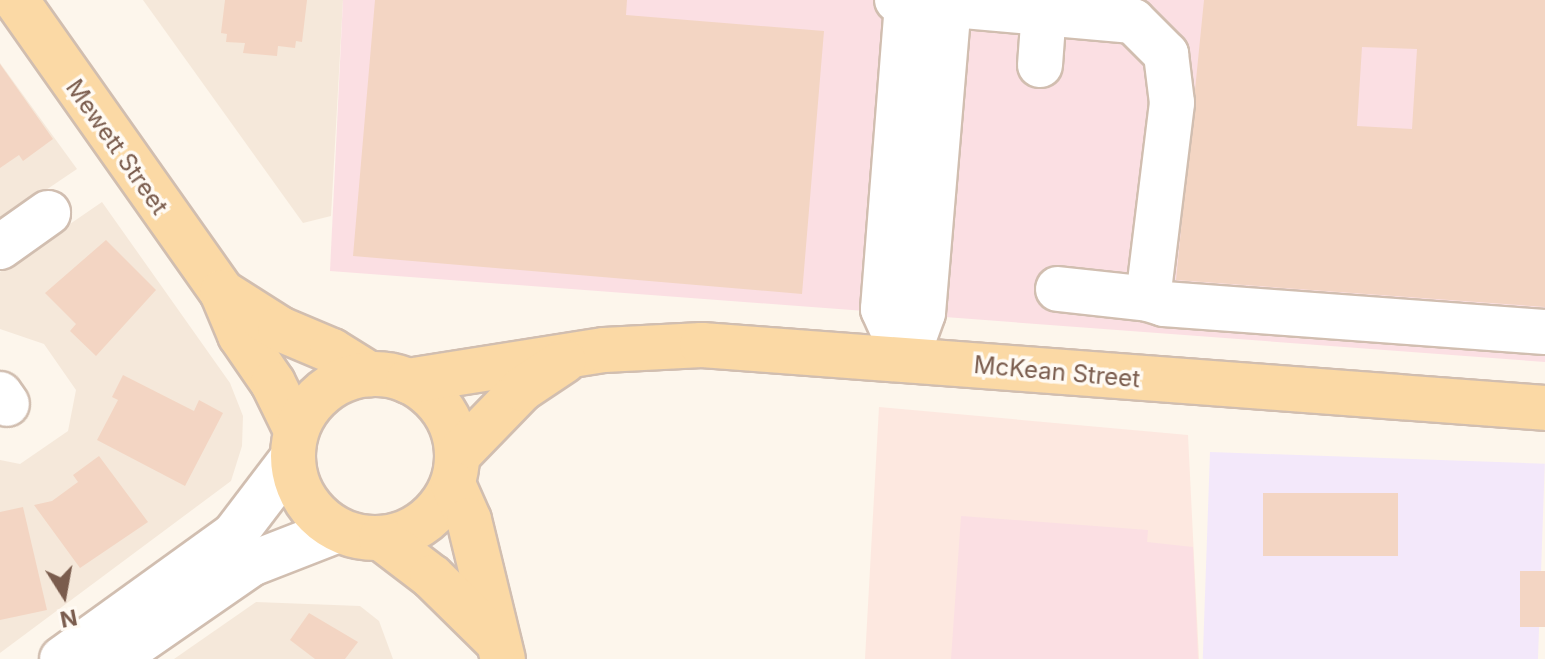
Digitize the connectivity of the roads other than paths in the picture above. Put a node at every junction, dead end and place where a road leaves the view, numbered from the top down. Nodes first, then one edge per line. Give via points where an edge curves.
1 (16, 0) edge
2 (897, 0) edge
3 (928, 2) edge
4 (1027, 7) edge
5 (1040, 65) dead end
6 (48, 213) dead end
7 (0, 247) edge
8 (1058, 289) dead end
9 (222, 292) junction
10 (1148, 299) junction
11 (1545, 332) edge
12 (570, 358) junction
13 (906, 360) junction
14 (389, 377) junction
15 (1545, 408) edge
16 (294, 445) junction
17 (455, 470) junction
18 (338, 530) junction
19 (381, 538) junction
20 (500, 650) edge
21 (62, 659) edge
22 (114, 659) edge

1 - 9 main road, Mewett Street via 153,202
2 - 3 street
3 - 4 street
3 - 13 street via 923,313
4 - 5 street
4 - 10 street via 1133,21 1166,54 1172,103
6 - 7 street
8 - 10 street
9 - 14 main road, Mewett Street via 280,329
9 - 16 main road, Mewett Street via 240,335 273,383
10 - 11 street
12 - 13 main road, McKean Street via 651,344
12 - 14 main road, McKean Street
12 - 17 main road, McKean Street via 522,389
13 - 15 main road, McKean Street
14 - 16 main road via 324,391
14 - 17 main road via 444,411
16 - 18 main road via 305,501
16 - 21 street via 273,491 234,535
17 - 19 main road via 424,521
17 - 20 main road
18 - 19 main road
18 - 22 street via 251,564
19 - 20 main road via 432,577

